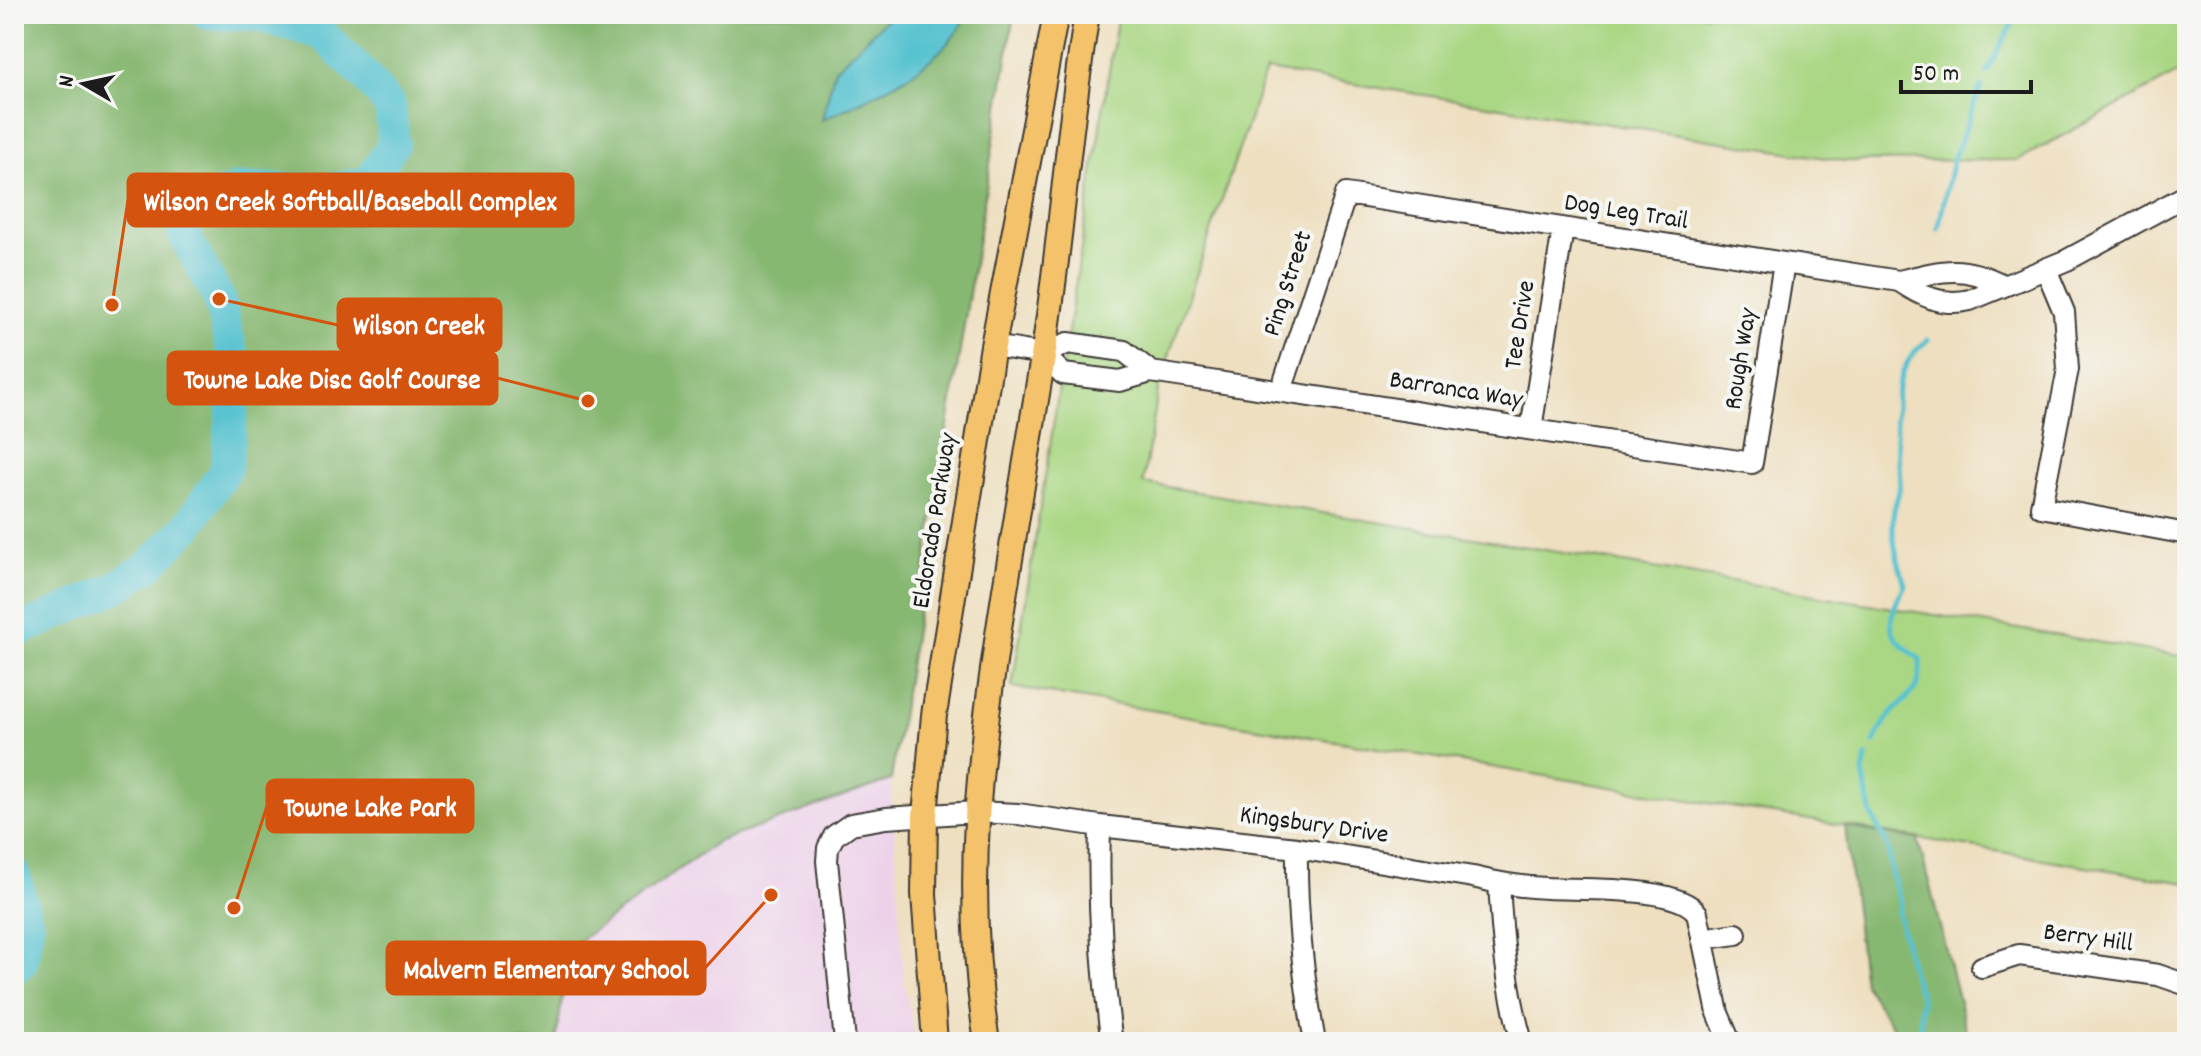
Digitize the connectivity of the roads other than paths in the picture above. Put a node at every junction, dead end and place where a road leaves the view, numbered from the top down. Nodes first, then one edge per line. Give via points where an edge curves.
1 (1056, 14) edge
2 (1087, 14) edge
3 (1346, 194) joint
4 (2187, 195) edge
5 (1563, 229) junction
6 (1784, 263) junction
7 (2046, 269) junction
8 (1899, 281) junction
9 (2003, 285) junction
10 (993, 346) junction
11 (1043, 354) junction
12 (1151, 372) junction
13 (1281, 391) junction
14 (1531, 429) junction
15 (1752, 463) joint
16 (2187, 534) edge
17 (976, 812) junction
18 (925, 816) junction
19 (1100, 826) junction
20 (1297, 848) junction
21 (1499, 883) junction
22 (1736, 934) dead end
23 (1702, 939) junction
24 (1982, 967) dead end
25 (2187, 985) edge
26 (845, 1042) edge
27 (935, 1042) edge
28 (987, 1042) edge
29 (1112, 1042) edge
30 (1315, 1042) edge
31 (1522, 1042) edge
32 (1730, 1042) edge

1 - 10 main road, Eldorado Parkway
2 - 11 main road
3 - 5 street, Dog Leg Trail
3 - 13 street, Ping Street
4 - 7 street, Dog Leg Trail
5 - 6 street, Dog Leg Trail
5 - 14 street, Tee Drive
6 - 8 street, Dog Leg Trail
6 - 15 street, Rough Way
7 - 9 street, Dog Leg Trail
7 - 16 street via 2064,312 2068,369 2041,507
8 - 9 street, Dog Leg Trail via 1955,270 1980,273
8 - 9 street, Dog Leg Trail via 1924,297 1958,303
10 - 11 street, Barranca Way
10 - 18 main road, Eldorado Parkway via 939,676
11 - 12 street, Barranca Way via 1063,374 1120,381
11 - 12 street, Barranca Way via 1068,343 1124,351
11 - 17 main road via 988,698
12 - 13 street, Barranca Way
13 - 14 street, Barranca Way
14 - 15 street, Barranca Way
17 - 18 street, Kingsbury Drive
17 - 19 street, Kingsbury Drive
17 - 28 main road via 975,920
18 - 26 street, Kingsbury Drive via 851,824 828,848
18 - 27 main road, Eldorado Parkway via 925,932
19 - 20 street, Kingsbury Drive
19 - 29 street via 1099,914
20 - 21 street, Kingsbury Drive
20 - 30 street via 1302,972
21 - 23 street, Kingsbury Drive via 1672,898 1692,906
21 - 31 street via 1503,944
22 - 23 street
23 - 32 street
24 - 25 street, Berry Hill via 2019,955 2158,975

